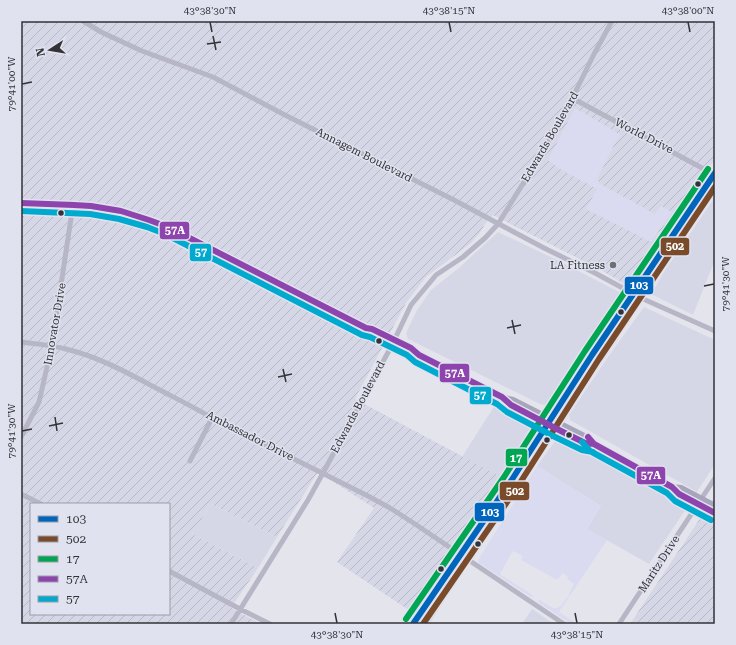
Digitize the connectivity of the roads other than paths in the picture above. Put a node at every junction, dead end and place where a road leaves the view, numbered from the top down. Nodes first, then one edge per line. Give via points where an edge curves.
1 (83, 21) edge
2 (612, 21) edge
3 (572, 98) junction
4 (715, 174) edge
5 (715, 186) edge
6 (21, 203) edge
7 (73, 205) junction
8 (498, 224) junction
9 (633, 293) junction
10 (641, 298) junction
11 (715, 332) edge
12 (21, 342) edge
13 (393, 342) junction
14 (52, 345) junction
15 (212, 418) junction
16 (549, 421) junction
17 (557, 426) junction
18 (21, 437) edge
19 (190, 461) dead end
20 (323, 473) junction
21 (715, 478) edge
22 (21, 494) edge
23 (700, 502) junction
24 (39, 503) edge
25 (715, 506) edge
26 (715, 513) edge
27 (460, 555) junction
28 (467, 560) junction
29 (170, 572) edge
30 (240, 610) junction
31 (231, 624) edge
32 (270, 624) edge
33 (413, 624) edge
34 (425, 624) edge
35 (564, 624) edge
36 (619, 624) edge

1 - 8 street, Annagem Boulevard via 105,35 142,51 213,77
2 - 3 street, Edwards Boulevard
3 - 4 street, World Drive
3 - 8 street, Edwards Boulevard
4 - 9 main road
5 - 10 main road
6 - 7 main road
7 - 13 main road via 111,209 168,227 372,329
7 - 14 street, Innovator Drive
8 - 9 street, Annagem Boulevard
8 - 13 street, Edwards Boulevard via 463,257 436,275 411,305
9 - 10 street, Annagem Boulevard
9 - 16 main road
10 - 11 street, Annagem Boulevard
10 - 17 main road
12 - 14 street, Ambassador Drive
13 - 16 main road via 411,348 419,355 503,398 513,400
13 - 20 street, Edwards Boulevard
14 - 15 street, Ambassador Drive via 104,361
14 - 18 street, Innovator Drive via 40,402
15 - 19 street
15 - 20 street, Ambassador Drive
16 - 17 main road
16 - 27 main road
17 - 23 main road via 588,438 594,444 672,486 679,494
17 - 28 main road
20 - 27 street, Ambassador Drive via 390,508
20 - 30 street, Edwards Boulevard
21 - 23 street, Maritz Drive
22 - 24 street
23 - 25 main road
23 - 26 main road
23 - 36 street, Maritz Drive
27 - 28 street, Ambassador Drive
27 - 33 main road
28 - 34 main road
28 - 35 street, Ambassador Drive
29 - 30 street
30 - 31 street, Edwards Boulevard
30 - 32 street

